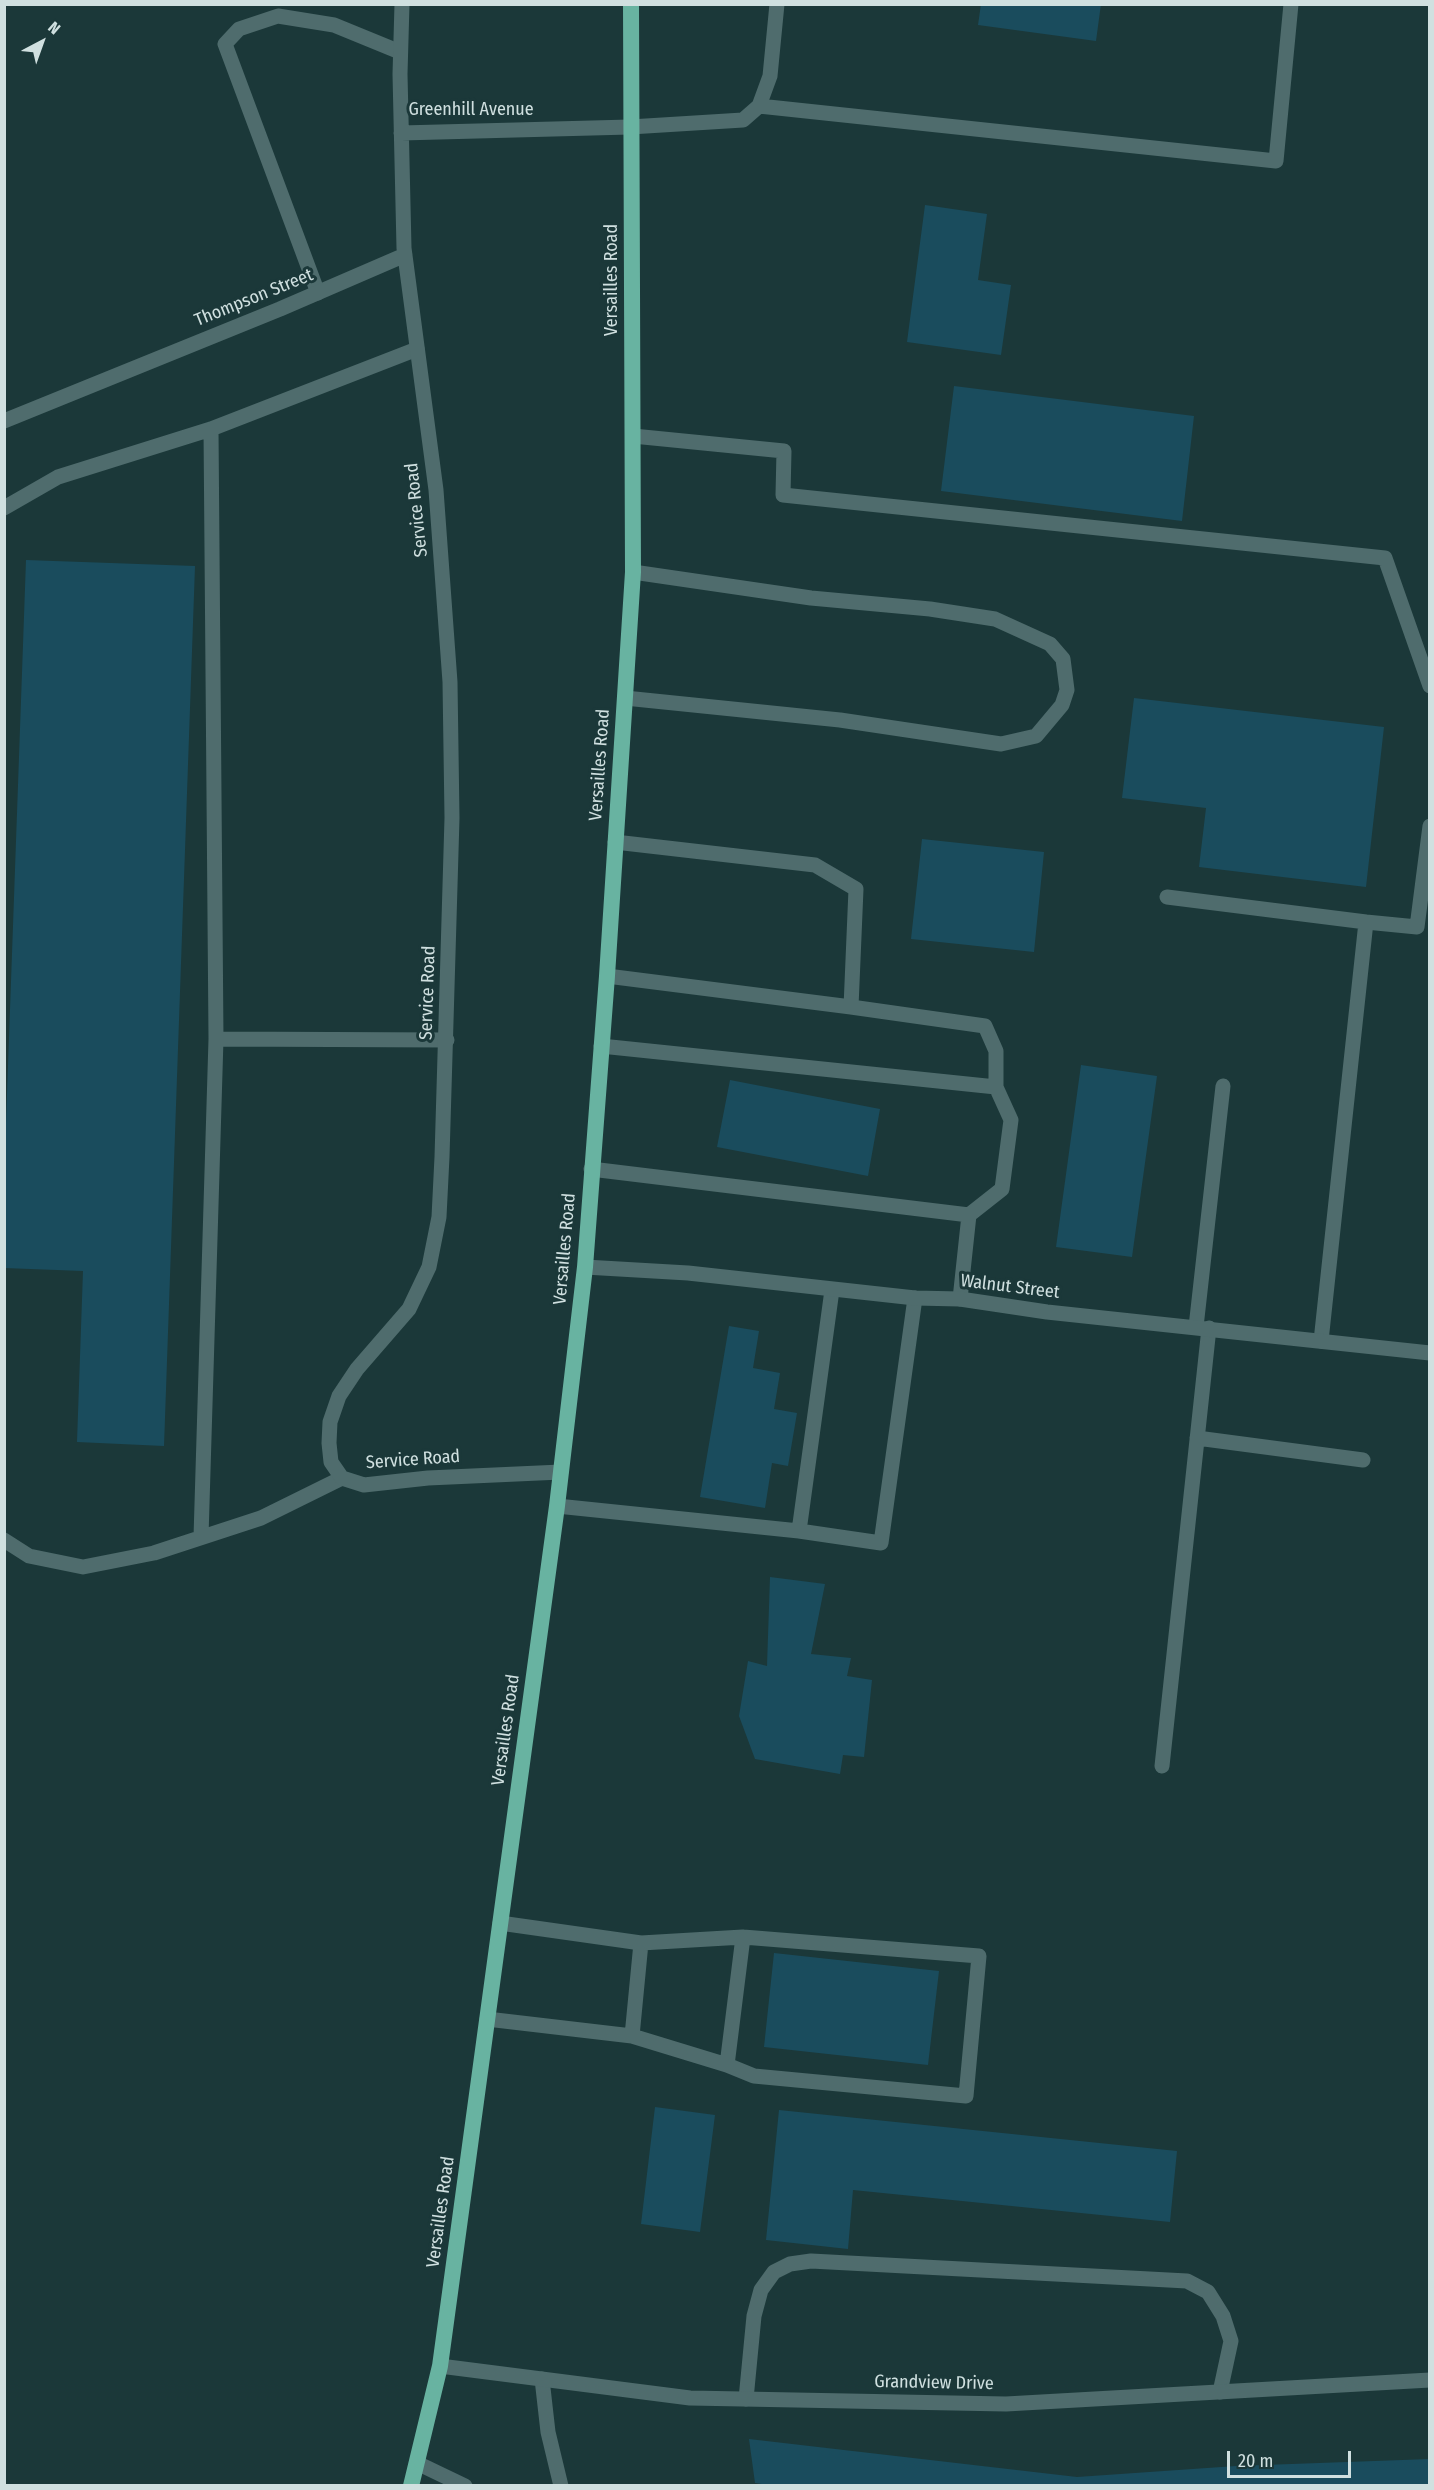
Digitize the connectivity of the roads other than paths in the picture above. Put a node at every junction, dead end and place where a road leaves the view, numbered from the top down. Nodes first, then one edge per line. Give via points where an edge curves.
1 (402, 4) edge
2 (631, 4) edge
3 (777, 4) edge
4 (1291, 4) edge
5 (400, 52) junction
6 (759, 106) junction
7 (630, 127) junction
8 (401, 133) junction
9 (405, 255) junction
10 (318, 293) junction
11 (417, 349) junction
12 (4, 422) edge
13 (211, 429) junction
14 (633, 436) junction
15 (4, 508) edge
16 (633, 572) junction
17 (1430, 686) edge
18 (624, 698) junction
19 (1430, 826) edge
20 (615, 842) junction
21 (1167, 897) dead end
22 (1366, 922) junction
23 (607, 976) junction
24 (851, 1007) junction
25 (216, 1039) junction
26 (447, 1040) junction
27 (601, 1046) junction
28 (1223, 1086) dead end
29 (996, 1087) junction
30 (591, 1169) junction
31 (969, 1215) junction
32 (585, 1267) junction
33 (832, 1290) junction
34 (915, 1298) junction
35 (960, 1299) junction
36 (1203, 1328) junction
37 (1321, 1341) junction
38 (1430, 1353) edge
39 (1197, 1438) junction
40 (1364, 1460) dead end
41 (561, 1472) junction
42 (342, 1478) junction
43 (557, 1506) junction
44 (799, 1531) junction
45 (201, 1537) junction
46 (4, 1540) edge
47 (1162, 1766) dead end
48 (500, 1923) junction
49 (743, 1938) junction
50 (641, 1943) junction
51 (487, 2019) junction
52 (632, 2036) junction
53 (727, 2065) junction
54 (440, 2366) junction
55 (542, 2379) junction
56 (1430, 2380) edge
57 (1220, 2392) junction
58 (746, 2400) junction
59 (417, 2463) junction
60 (411, 2486) edge
61 (465, 2486) edge
62 (561, 2486) edge

1 - 5 street, Greenhill Avenue
2 - 7 highway, Versailles Road
3 - 6 street via 770,76
4 - 6 street via 1276,161
5 - 8 street, Greenhill Avenue
5 - 10 street via 334,25 278,16 239,29 225,44
6 - 7 street, Greenhill Avenue via 743,120
7 - 8 street, Greenhill Avenue
7 - 14 highway, Versailles Road
8 - 9 street
9 - 10 street, Thompson Street
9 - 11 street, Service Road
10 - 12 street, Thompson Street
11 - 13 street
11 - 26 street, Service Road via 441,541 450,682 452,818
13 - 15 street via 58,477
13 - 25 street
14 - 16 highway, Versailles Road
14 - 17 street via 784,451 783,495 1385,558
16 - 18 highway, Versailles Road
16 - 18 street via 995,619 1050,644 1063,659 1067,690 1062,705 1036,736 1001,744 840,720
18 - 20 highway, Versailles Road
19 - 22 street via 1417,927
20 - 23 highway, Versailles Road
20 - 24 street via 815,865 856,889
21 - 22 street
22 - 37 street
23 - 24 street
23 - 27 highway, Versailles Road
24 - 29 street via 985,1026 996,1051
25 - 26 street
25 - 45 street
26 - 42 street, Service Road via 439,1216 429,1267 410,1309 357,1369 339,1396 330,1422 329,1443 331,1462
27 - 29 street
27 - 30 highway, Versailles Road
28 - 36 street
29 - 31 street via 1011,1120 1002,1190
30 - 31 street
30 - 32 highway, Versailles Road
31 - 35 street
32 - 33 street, Walnut Street via 698,1274
32 - 41 highway, Versailles Road
33 - 34 street, Walnut Street
33 - 44 street
34 - 35 street, Walnut Street
34 - 44 street via 881,1543
35 - 36 street, Walnut Street
36 - 37 street, Walnut Street
36 - 39 street
37 - 38 street, Walnut Street
39 - 40 street
39 - 47 street
41 - 42 street, Service Road via 364,1485
41 - 43 highway, Versailles Road
42 - 45 street via 261,1518
43 - 44 street
43 - 48 highway, Versailles Road
45 - 46 street via 154,1553 83,1567 29,1556
48 - 50 street
48 - 51 highway, Versailles Road
49 - 50 street
49 - 53 street
49 - 53 street via 980,1956 966,2096 753,2076
50 - 52 street
51 - 52 street
51 - 54 highway, Versailles Road
52 - 53 street
54 - 55 street, Grandview Drive
54 - 59 highway, Versailles Road
55 - 58 street, Grandview Drive via 690,2398
55 - 62 street via 548,2432
56 - 57 street, Grandview Drive
57 - 58 street, Grandview Drive via 1006,2404
57 - 58 street via 1231,2341 1223,2316 1208,2292 1187,2281 812,2261 790,2264 774,2272 761,2290 754,2316
59 - 60 highway, Versailles Road
59 - 61 street

